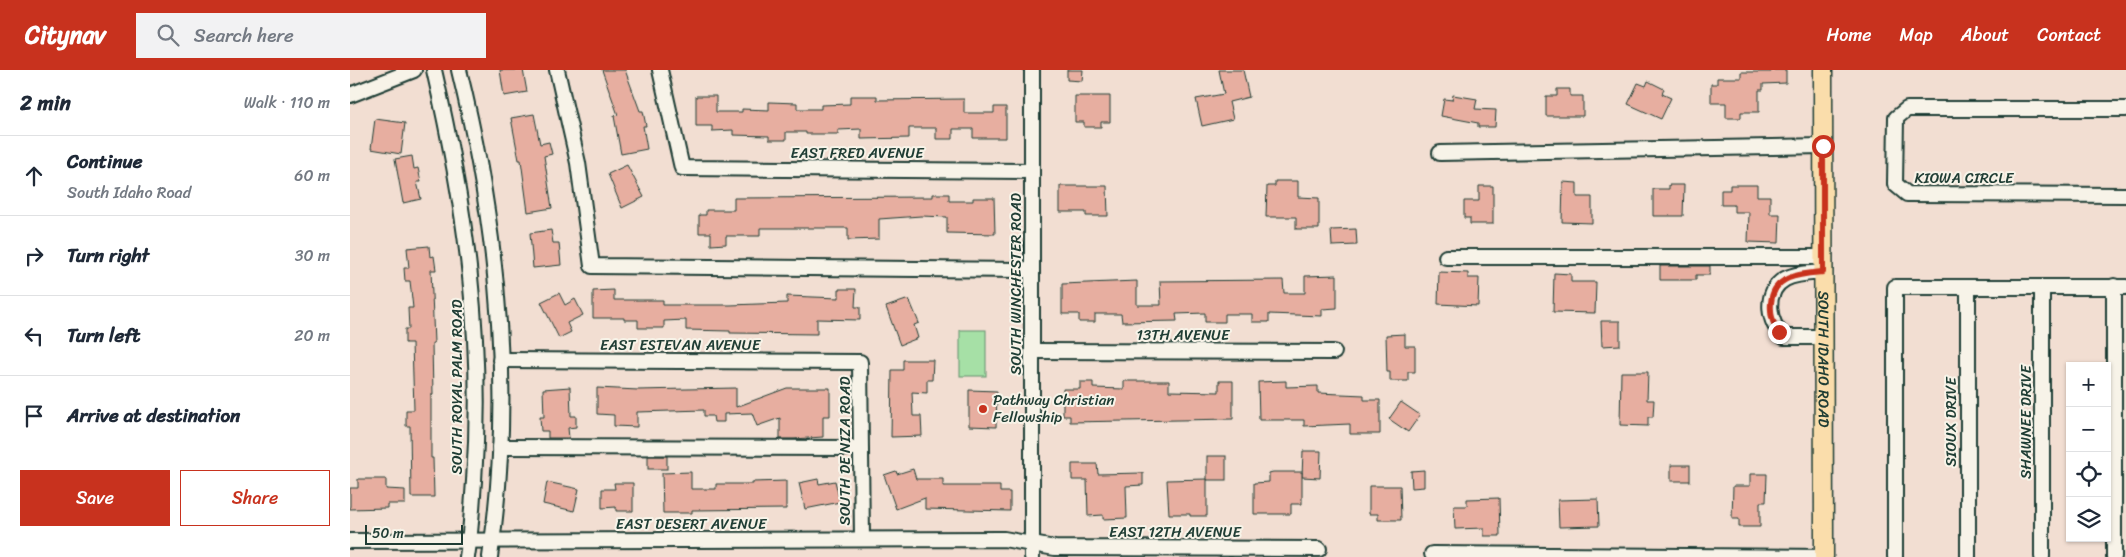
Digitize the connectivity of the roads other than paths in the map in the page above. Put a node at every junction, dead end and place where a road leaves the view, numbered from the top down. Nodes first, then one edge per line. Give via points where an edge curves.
1 (414, 70) edge
2 (434, 70) edge
3 (459, 70) edge
4 (557, 70) edge
5 (660, 70) edge
6 (1032, 70) edge
7 (1823, 70) edge
8 (350, 95) edge
9 (2126, 109) edge
10 (1823, 146) junction
11 (1440, 153) dead end
12 (1032, 171) junction
13 (2126, 194) edge
14 (1446, 257) dead end
15 (1823, 264) junction
16 (1032, 270) junction
17 (1968, 287) junction
18 (2042, 287) junction
19 (2120, 287) edge
20 (1823, 337) junction
21 (1032, 351) junction
22 (1334, 352) dead end
23 (500, 360) junction
24 (860, 362) joint
25 (500, 447) junction
26 (860, 448) junction
27 (862, 539) junction
28 (350, 541) edge
29 (469, 541) junction
30 (492, 541) junction
31 (1032, 542) junction
32 (1319, 549) dead end
33 (1432, 554) dead end
34 (467, 557) edge
35 (490, 557) edge
36 (1032, 557) edge
37 (1824, 557) edge
38 (1895, 557) edge
39 (1968, 557) edge
40 (2042, 557) edge
41 (2114, 557) edge

1 - 8 street
2 - 29 street, SOUTH ROYAL PALM ROAD via 451,144 473,290 476,448
3 - 23 street via 476,138 488,214
4 - 16 street via 578,163 592,266
5 - 12 street, EAST FRED AVENUE via 682,168
6 - 12 street, SOUTH WINCHESTER ROAD
7 - 10 main road, SOUTH IDAHO ROAD
9 - 13 street, KIOWA CIRCLE via 1907,109 1896,118 1895,184 1906,194
10 - 11 street
10 - 15 main road, SOUTH IDAHO ROAD
12 - 16 street, SOUTH WINCHESTER ROAD
14 - 15 street
15 - 20 main road, SOUTH IDAHO ROAD
15 - 20 street via 1776,286 1770,313 1773,325 1784,337
16 - 21 street, SOUTH WINCHESTER ROAD
17 - 18 street
17 - 38 street via 1895,287
17 - 39 street, SIOUX DRIVE
18 - 19 street
18 - 40 street, SHAWNEE DRIVE
19 - 41 street
20 - 37 main road, SOUTH IDAHO ROAD
21 - 22 street, 13TH AVENUE
21 - 31 street, SOUTH WINCHESTER ROAD
23 - 24 street, EAST ESTEVAN AVENUE
23 - 25 street
24 - 26 street, SOUTH DE NIZA ROAD
25 - 26 street
25 - 30 street
26 - 27 street, SOUTH DE NIZA ROAD
27 - 30 street, EAST DESERT AVENUE
27 - 31 street, EAST DESERT AVENUE via 1004,539
28 - 29 street, EAST DESERT AVENUE
29 - 30 street, EAST DESERT AVENUE
29 - 34 street, SOUTH ROYAL PALM ROAD
30 - 35 street
31 - 32 street, EAST 12TH AVENUE via 1055,548
31 - 36 street, SOUTH WINCHESTER ROAD
33 - 37 street

